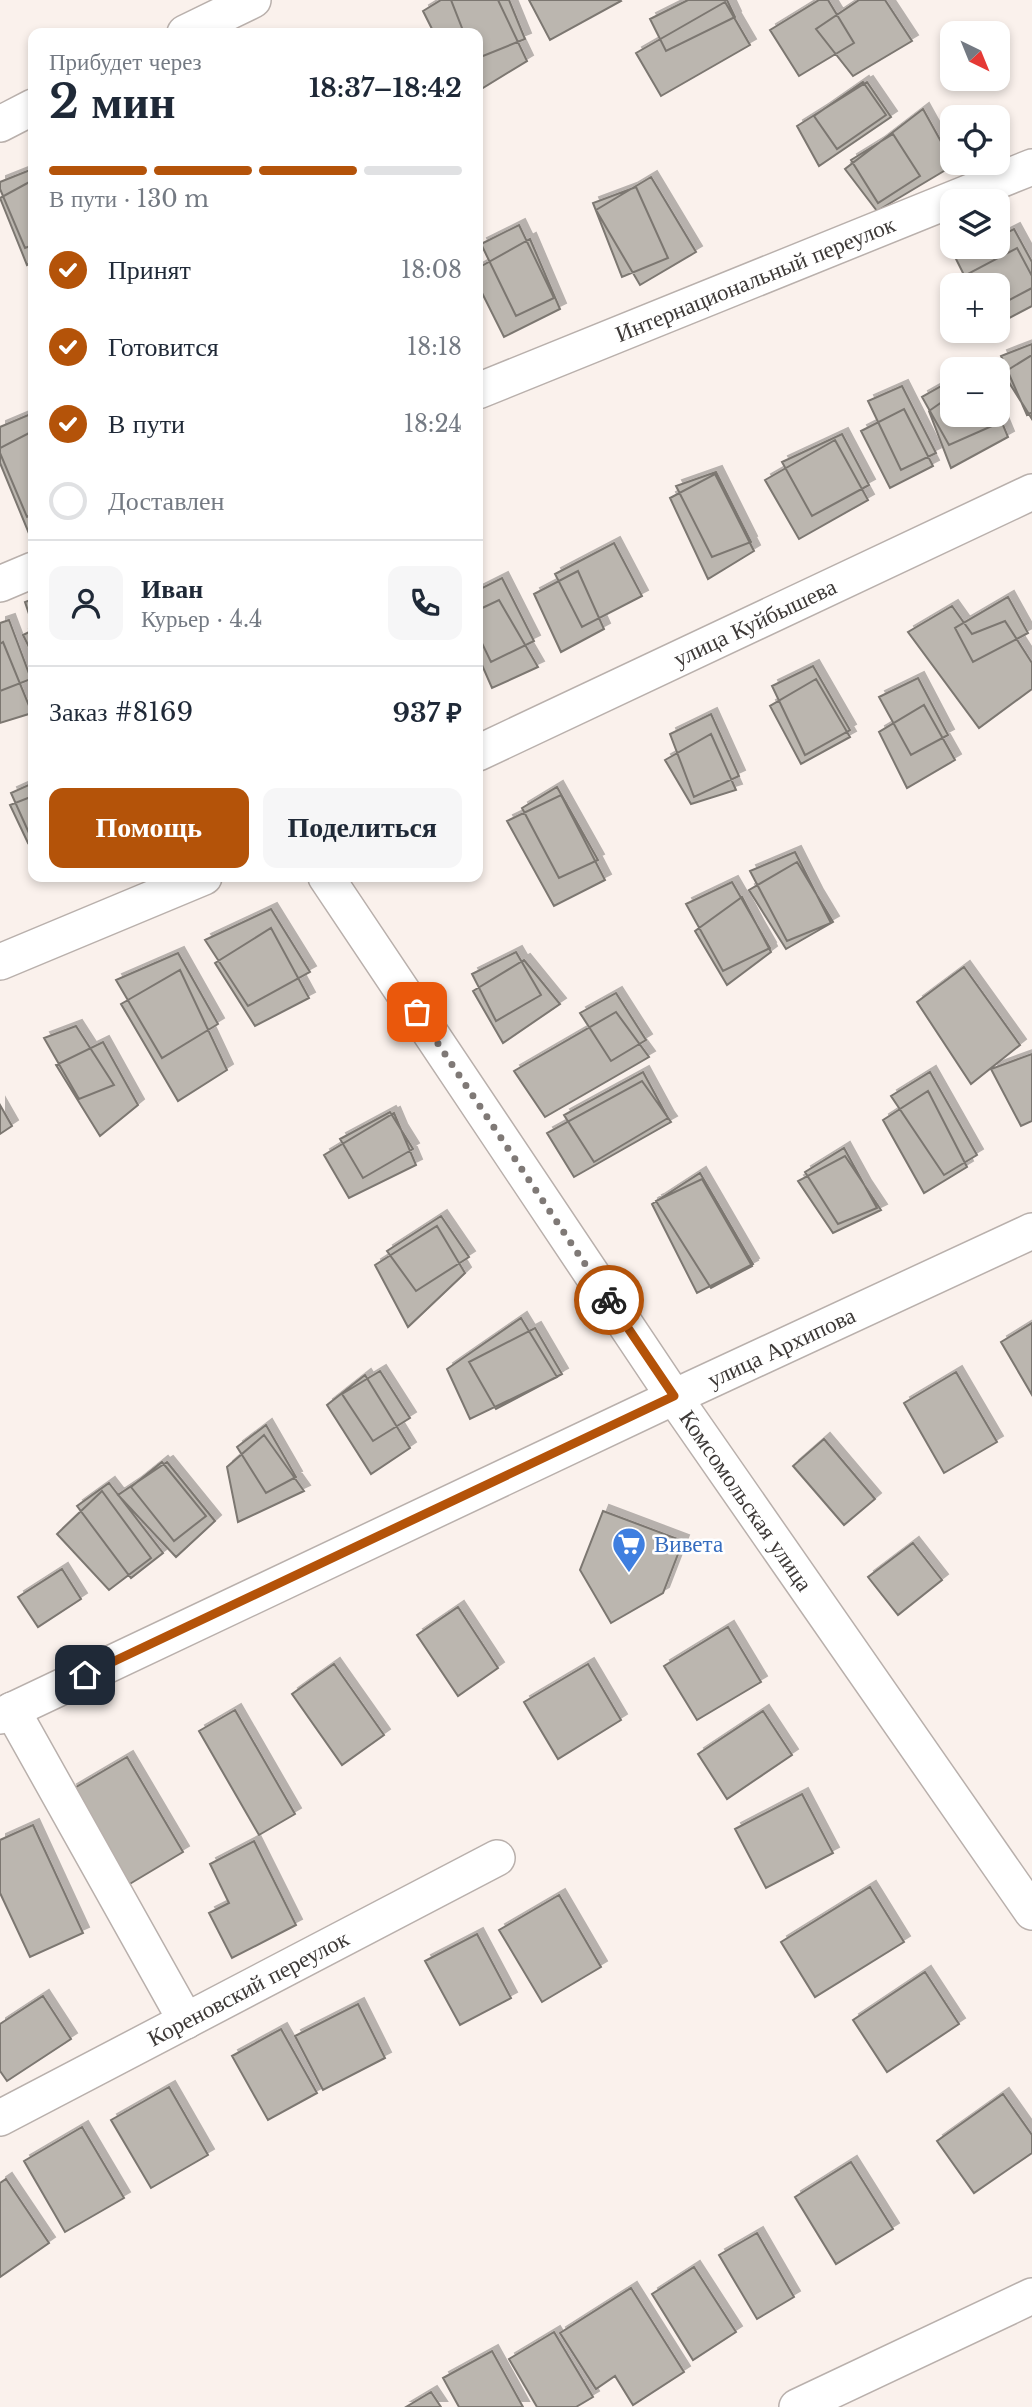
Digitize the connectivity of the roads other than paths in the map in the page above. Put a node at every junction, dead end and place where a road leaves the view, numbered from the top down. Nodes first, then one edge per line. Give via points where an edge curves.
1 (253, 0) edge
2 (195, 28) edge
3 (28, 110) edge
4 (0, 124) edge
5 (1032, 167) edge
6 (483, 389) edge
7 (1032, 492) edge
8 (28, 572) edge
9 (0, 584) edge
10 (483, 751) edge
11 (192, 882) edge
12 (329, 882) edge
13 (0, 962) edge
14 (1032, 1231) edge
15 (674, 1396) junction
16 (6, 1713) edge
17 (497, 1858) dead end
18 (1032, 1912) edge
19 (186, 2021) junction
20 (0, 2118) edge
21 (1032, 2296) edge
22 (797, 2407) edge

1 - 2 street
3 - 4 street
5 - 6 street, Интернациональный переулок
7 - 10 street, улица Куйбышева
8 - 9 street
11 - 13 street
12 - 15 street, Комсомольская улица
14 - 15 street, улица Архипова
15 - 16 street, улица Архипова
15 - 18 street, Комсомольская улица
16 - 19 street
17 - 19 street, Кореновский переулок
19 - 20 street, Кореновский переулок
21 - 22 street

